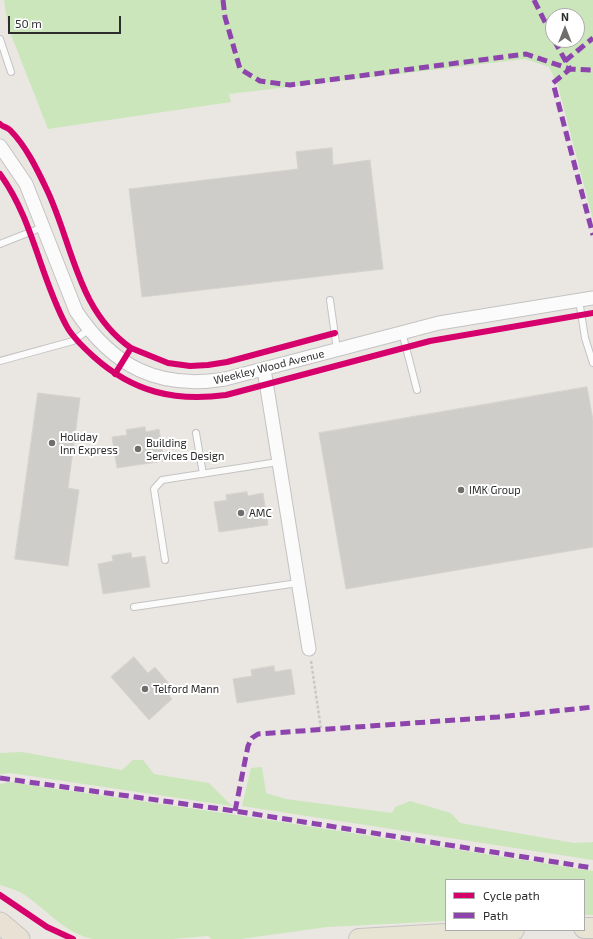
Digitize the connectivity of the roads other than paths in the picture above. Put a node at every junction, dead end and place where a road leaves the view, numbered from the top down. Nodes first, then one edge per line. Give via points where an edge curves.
1 (0, 39) edge
2 (7, 59) junction
3 (0, 62) edge
4 (11, 72) dead end
5 (0, 146) edge
6 (44, 226) junction
7 (0, 244) edge
8 (593, 298) edge
9 (330, 300) dead end
10 (579, 300) junction
11 (88, 330) junction
12 (402, 332) junction
13 (337, 350) junction
14 (0, 361) edge
15 (593, 363) edge
16 (264, 369) junction
17 (417, 390) dead end
18 (196, 432) dead end
19 (278, 462) junction
20 (203, 474) junction
21 (165, 560) dead end
22 (298, 583) junction
23 (134, 607) dead end
24 (309, 649) road end
25 (0, 923) edge
26 (497, 931) edge
27 (19, 939) edge
28 (359, 939) edge

1 - 2 lane
2 - 3 lane
2 - 4 lane
5 - 6 street, Weekley Wood Avenue via 26,184
6 - 7 lane
6 - 11 street, Weekley Wood Avenue via 76,312
8 - 10 street, Weekley Wood Avenue
9 - 13 lane
10 - 12 street, Weekley Wood Avenue via 439,323
10 - 15 lane via 585,338
11 - 14 lane via 73,341
11 - 16 street, Weekley Wood Avenue via 107,350 131,366 158,377 209,382
12 - 13 street, Weekley Wood Avenue
12 - 17 lane
13 - 16 street, Weekley Wood Avenue
16 - 19 street
18 - 20 lane
19 - 20 lane
19 - 22 street
20 - 21 lane via 162,480 154,489
22 - 23 lane
22 - 24 street
25 - 27 highway
26 - 28 main road

